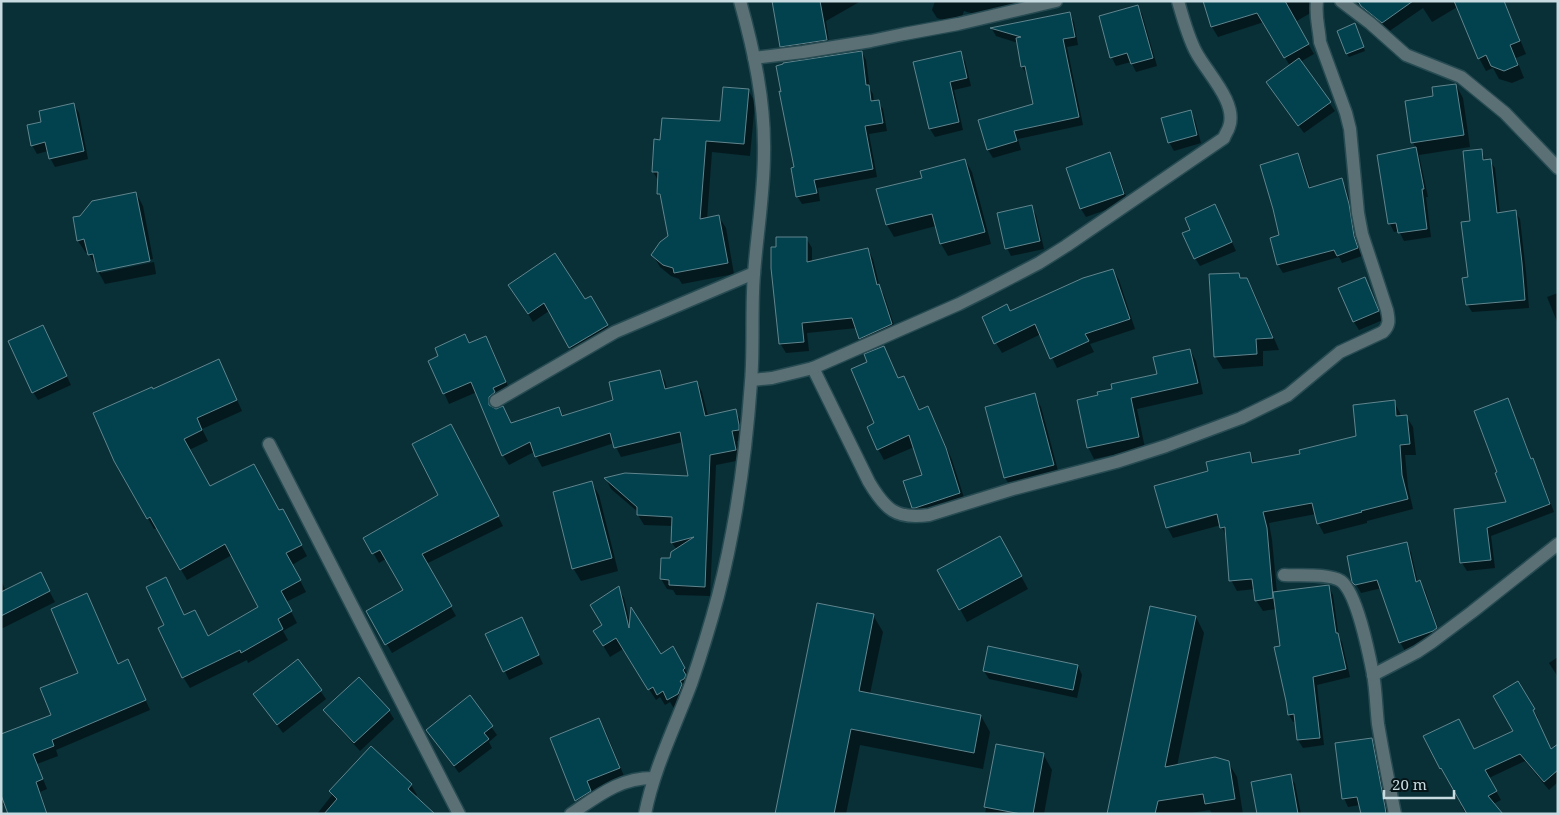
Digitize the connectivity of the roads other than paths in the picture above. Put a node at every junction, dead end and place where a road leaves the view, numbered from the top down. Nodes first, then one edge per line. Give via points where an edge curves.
1 (740, 1) edge
2 (1056, 1) edge
3 (1178, 1) edge
4 (1317, 1) edge
5 (1342, 1) edge
6 (754, 58) junction
7 (1553, 155) edge
8 (1558, 168) edge
9 (754, 274) junction
10 (813, 368) junction
11 (752, 380) junction
12 (496, 402) dead end
13 (269, 444) dead end
14 (1558, 544) edge
15 (1284, 575) dead end
16 (1373, 675) junction
17 (653, 778) junction
18 (459, 814) edge
19 (571, 814) edge
20 (645, 814) edge
21 (1395, 814) edge

1 - 6 street
2 - 6 street via 871,41
3 - 10 street via 1196,51 1229,104 1230,126 1224,138 1039,263 959,304
4 - 10 street via 1320,42 1350,129 1362,234 1389,320 1383,332 1340,352 1288,395 1241,418 1116,462 916,517 898,514 878,496
5 - 7 street via 1406,55 1461,77
6 - 9 street via 763,116 764,153
7 - 8 street
9 - 11 street
9 - 12 street via 615,332
10 - 11 street
11 - 17 street via 738,506 718,596 690,684
13 - 18 street
14 - 16 street via 1432,642
15 - 16 street via 1327,577 1345,586 1360,620
16 - 21 street
17 - 19 street via 617,784
17 - 20 street

